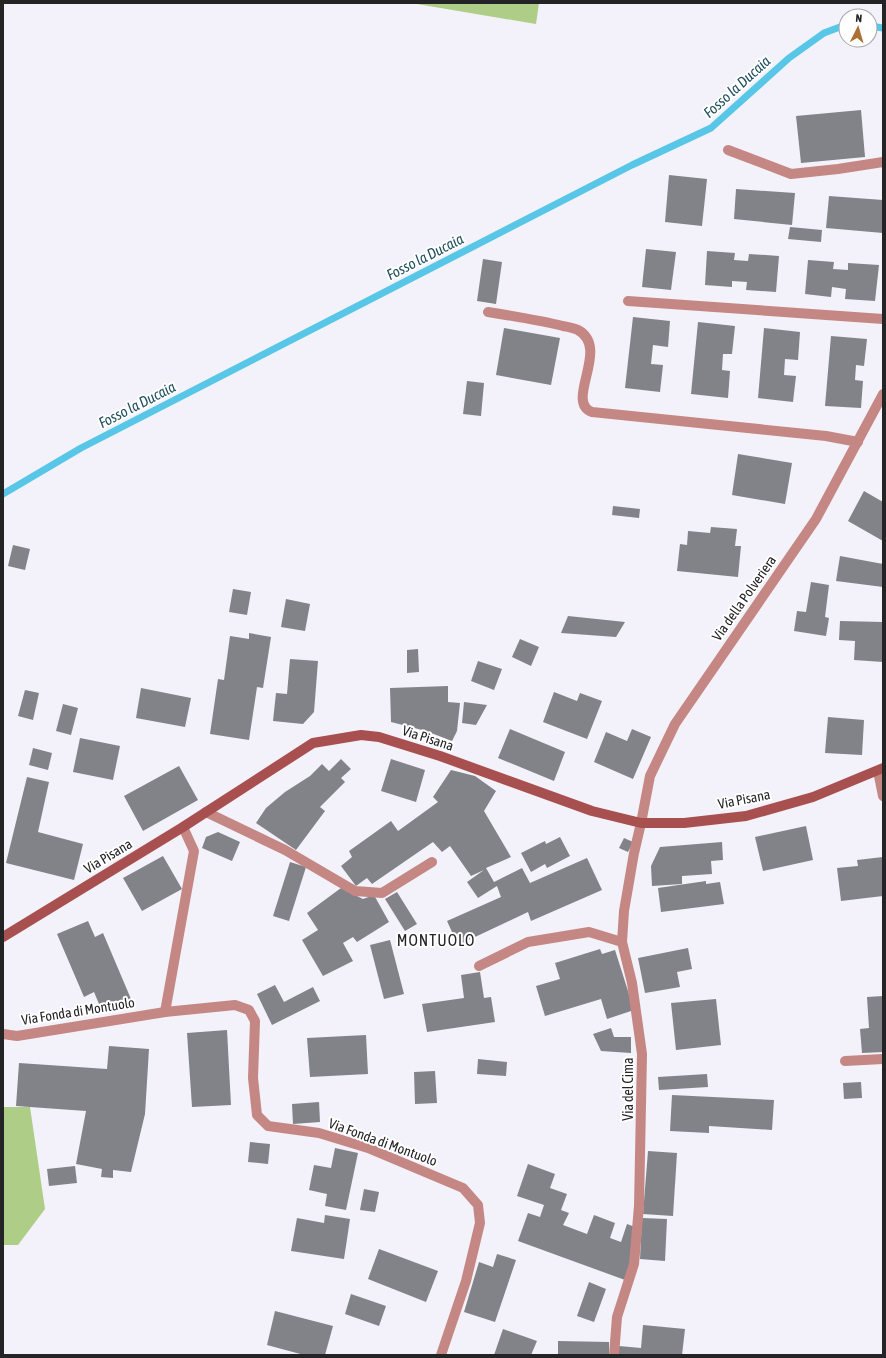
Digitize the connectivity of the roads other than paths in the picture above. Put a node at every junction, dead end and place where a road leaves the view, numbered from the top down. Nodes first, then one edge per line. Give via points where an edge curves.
1 (728, 150) dead end
2 (883, 162) edge
3 (628, 301) dead end
4 (488, 312) dead end
5 (883, 319) edge
6 (883, 394) edge
7 (858, 442) junction
8 (880, 770) edge
9 (883, 796) edge
10 (206, 812) junction
11 (641, 823) junction
12 (183, 827) junction
13 (432, 862) dead end
14 (3, 937) edge
15 (622, 942) junction
16 (479, 966) dead end
17 (166, 1012) junction
18 (3, 1034) edge
19 (883, 1059) edge
20 (845, 1061) dead end
21 (441, 1355) edge
22 (614, 1355) edge

1 - 2 street via 791,174
3 - 5 street
4 - 7 street via 578,330 586,338 592,352 583,404 592,412 826,436
6 - 7 street, Via della Polveriera
7 - 11 street, Via della Polveriera via 816,519 675,724 650,776
8 - 9 street
8 - 11 main road, Via Pisana via 813,797 746,816 684,823
10 - 11 main road, Via Pisana via 313,743 361,735 379,737 440,756 592,811
10 - 12 main road, Via Pisana
10 - 13 street via 285,850 355,891 382,893
11 - 15 street, Via del Cima via 624,911
12 - 14 main road, Via Pisana
12 - 17 street via 194,851
15 - 16 street via 589,932 528,942
15 - 22 street, Via del Cima via 632,983 642,1054 642,1132 640,1206 634,1264 618,1317
17 - 18 street, Via Fonda di Montuolo via 17,1036
17 - 21 street, Via Fonda di Montuolo via 235,1005 249,1010 255,1021 253,1078 257,1114 268,1126 319,1133 368,1148 463,1188 478,1205 480,1223 466,1281
19 - 20 street

